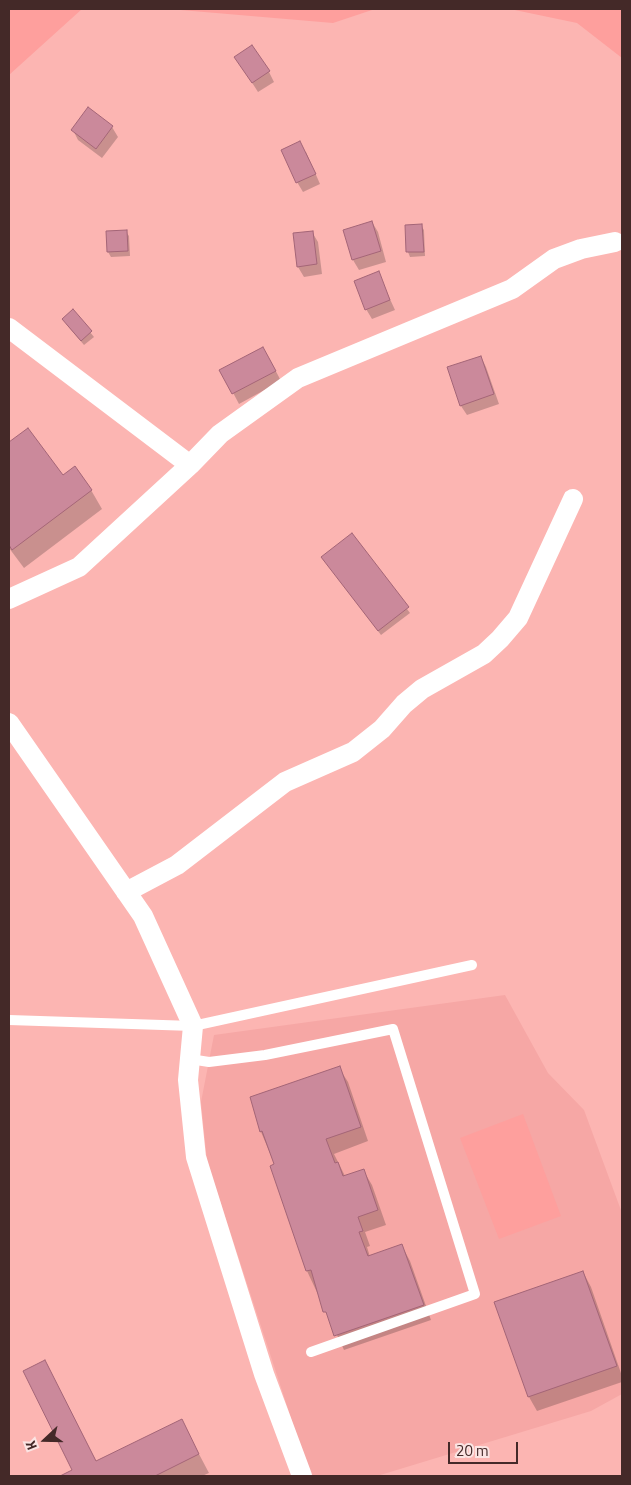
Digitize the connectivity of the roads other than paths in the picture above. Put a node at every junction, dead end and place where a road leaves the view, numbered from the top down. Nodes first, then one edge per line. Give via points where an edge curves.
1 (615, 242) dead end
2 (9, 328) edge
3 (190, 466) junction
4 (572, 499) dead end
5 (9, 599) edge
6 (9, 723) edge
7 (126, 892) junction
8 (472, 965) dead end
9 (9, 1020) edge
10 (193, 1026) junction
11 (190, 1059) junction
12 (311, 1352) dead end
13 (302, 1476) edge

1 - 3 street via 581,248 554,259 512,289 298,378 220,434
2 - 3 street
3 - 5 street via 79,567
4 - 7 street via 518,618 484,654 422,689 354,752 285,782 177,865
6 - 7 street
7 - 10 street via 143,916
8 - 10 lane
9 - 10 lane
10 - 11 street
11 - 12 lane via 209,1062 265,1055 393,1029 475,1294
11 - 13 street via 188,1080 196,1157 264,1374

